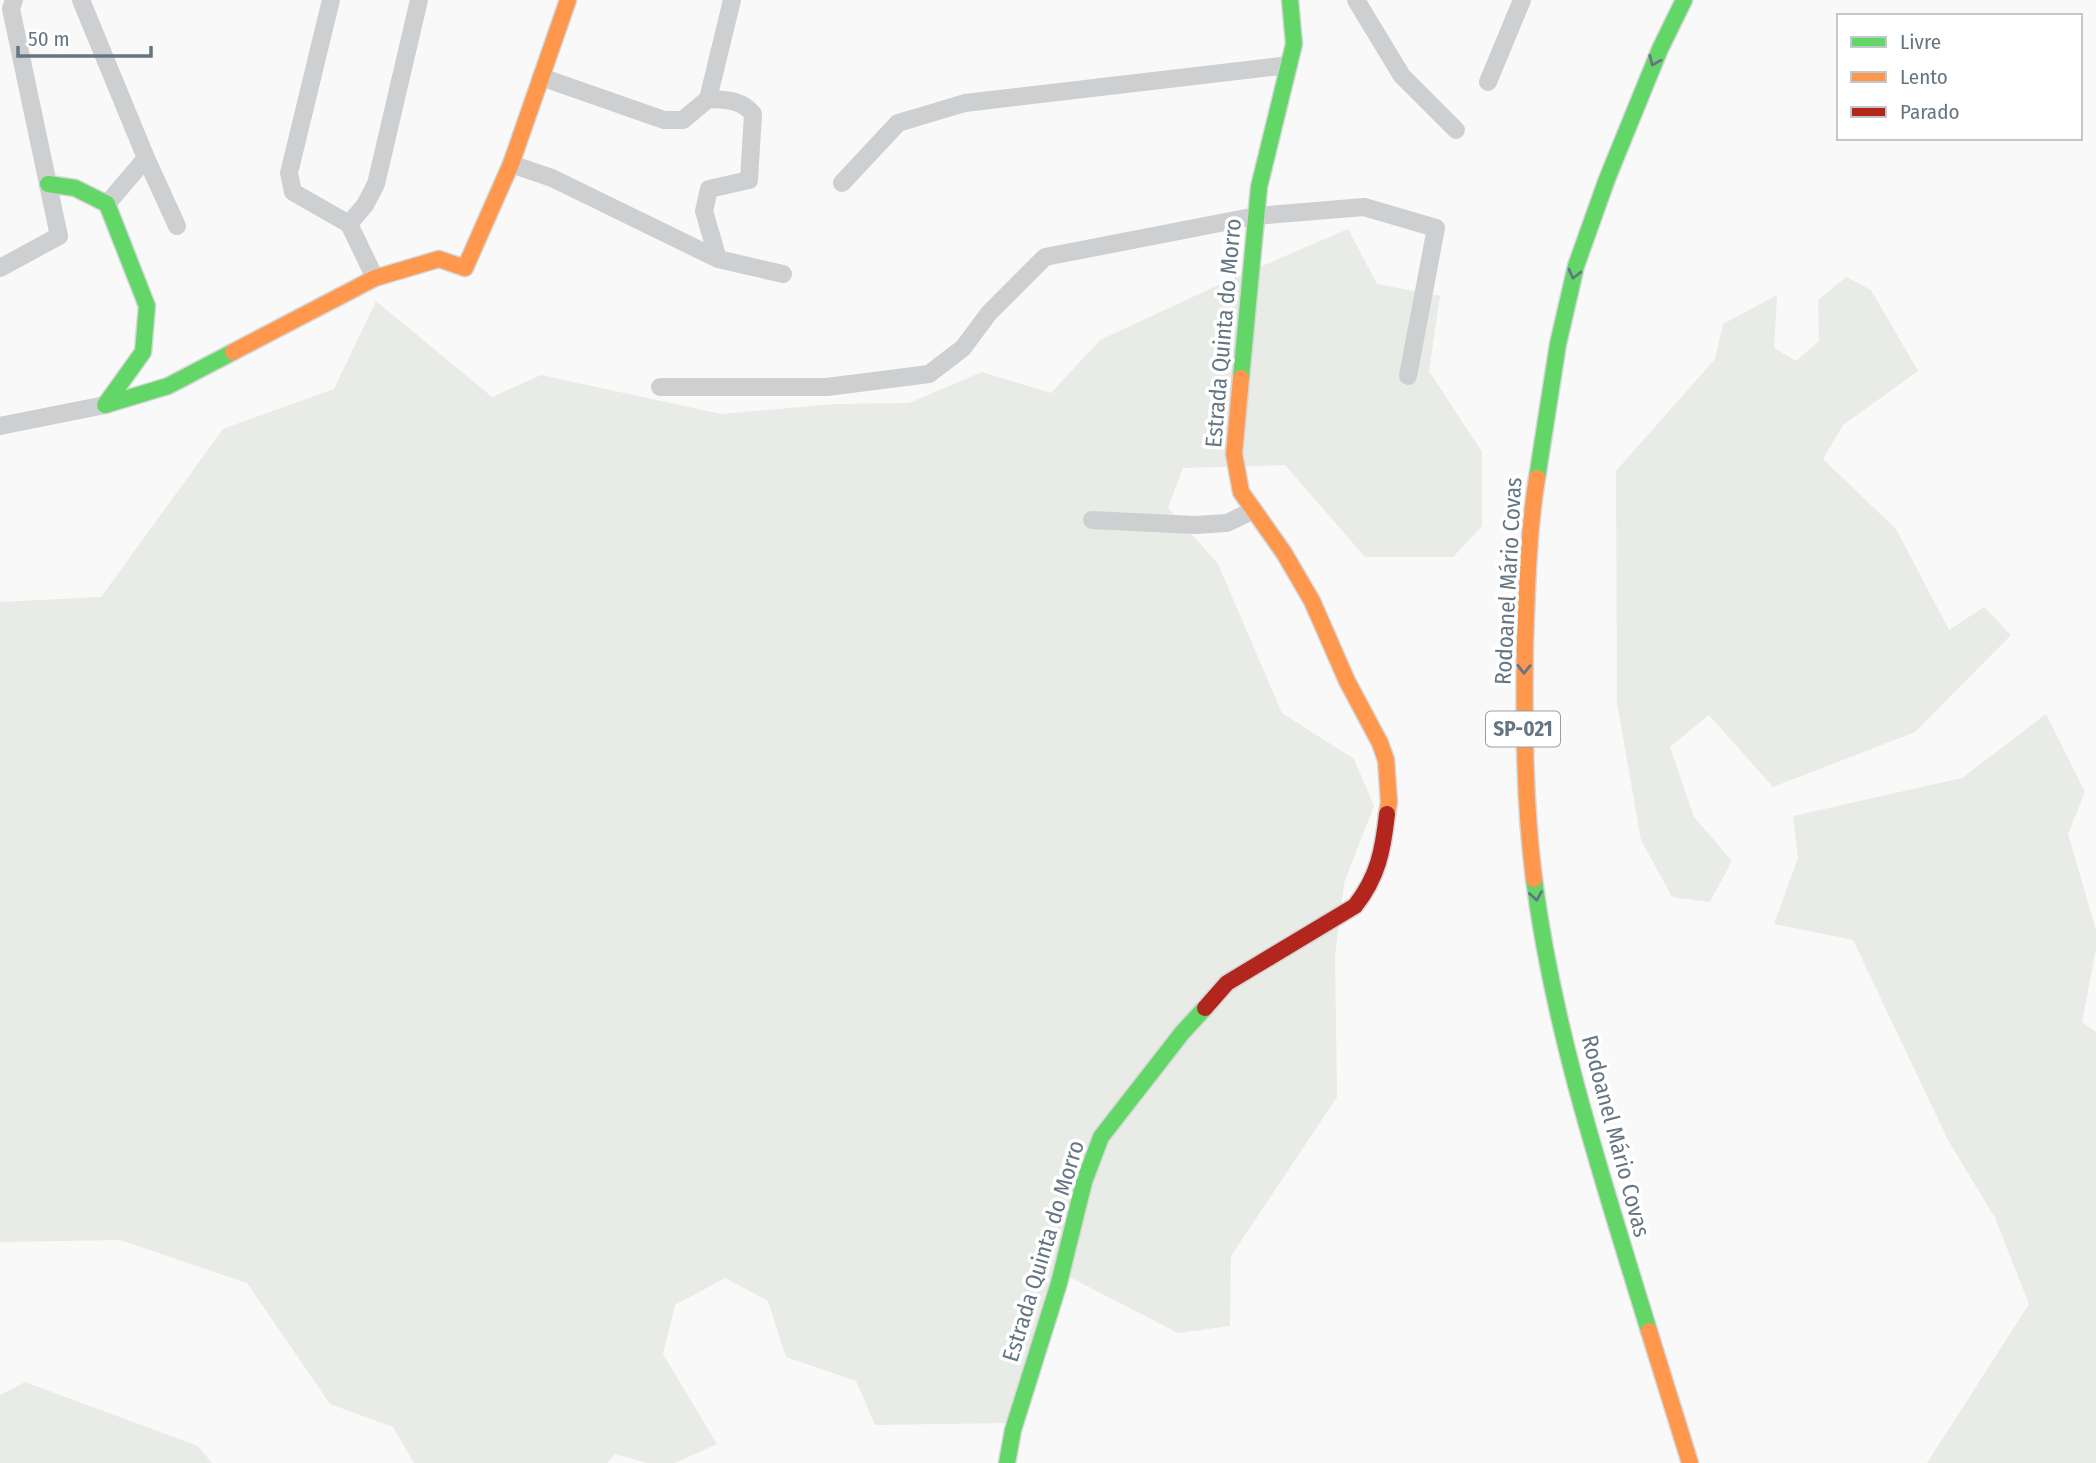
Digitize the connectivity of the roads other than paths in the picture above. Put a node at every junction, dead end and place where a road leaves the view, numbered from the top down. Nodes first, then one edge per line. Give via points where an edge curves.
1 (14, 0) edge
2 (80, 0) edge
3 (331, 0) edge
4 (419, 0) edge
5 (568, 0) edge
6 (732, 0) edge
7 (1290, 0) edge
8 (1356, 0) edge
9 (1684, 0) edge
10 (1517, 1) edge
11 (1290, 65) junction
12 (541, 77) junction
13 (1488, 82) dead end
14 (708, 99) junction
15 (1456, 130) dead end
16 (146, 158) junction
17 (511, 164) junction
18 (842, 183) dead end
19 (48, 184) junction
20 (107, 204) junction
21 (1256, 216) junction
22 (349, 225) junction
23 (177, 226) dead end
24 (718, 259) junction
25 (0, 268) edge
26 (783, 274) dead end
27 (374, 278) junction
28 (1408, 376) dead end
29 (660, 387) dead end
30 (105, 405) junction
31 (0, 426) edge
32 (1254, 510) junction
33 (1091, 520) dead end
34 (1007, 1463) edge
35 (1689, 1463) edge

1 - 19 street via 10,9
2 - 16 street
3 - 22 street via 289,173 293,192
4 - 22 street via 376,184
5 - 12 main road
6 - 14 street
7 - 11 main road, Estrada Quinta do Morro via 1294,44
8 - 15 street via 1402,76
9 -> 35 main road, Rodoanel Mário Covas / SP-021 via 1607,179 1576,266 1558,344 1531,513 1522,744 1537,902 1563,1027 1590,1140
10 - 13 street
11 - 18 street via 965,103 898,123
11 - 21 main road, Estrada Quinta do Morro via 1265,156
12 - 14 street via 664,120 683,120
12 - 17 main road
14 - 24 street via 731,100 746,105 753,114 748,180 709,189 704,211
16 - 20 street
16 - 23 street
17 - 24 street via 552,178
17 - 27 main road via 465,268 439,258
19 - 20 main road via 75,188
19 - 25 street via 59,236
20 - 30 main road via 146,306 143,352
21 - 28 street via 1364,207 1436,228
21 - 29 street via 1045,257 989,313 963,348 929,374 827,387
21 - 32 main road, Estrada Quinta do Morro via 1234,454 1241,492
22 - 27 street
24 - 26 street
27 - 30 main road via 168,386
30 - 31 street
32 - 33 street via 1227,523 1195,525
32 - 34 main road, Estrada Quinta do Morro via 1300,578 1380,743 1389,802 1377,869 1355,905 1227,983 1182,1032 1101,1137 1084,1182

